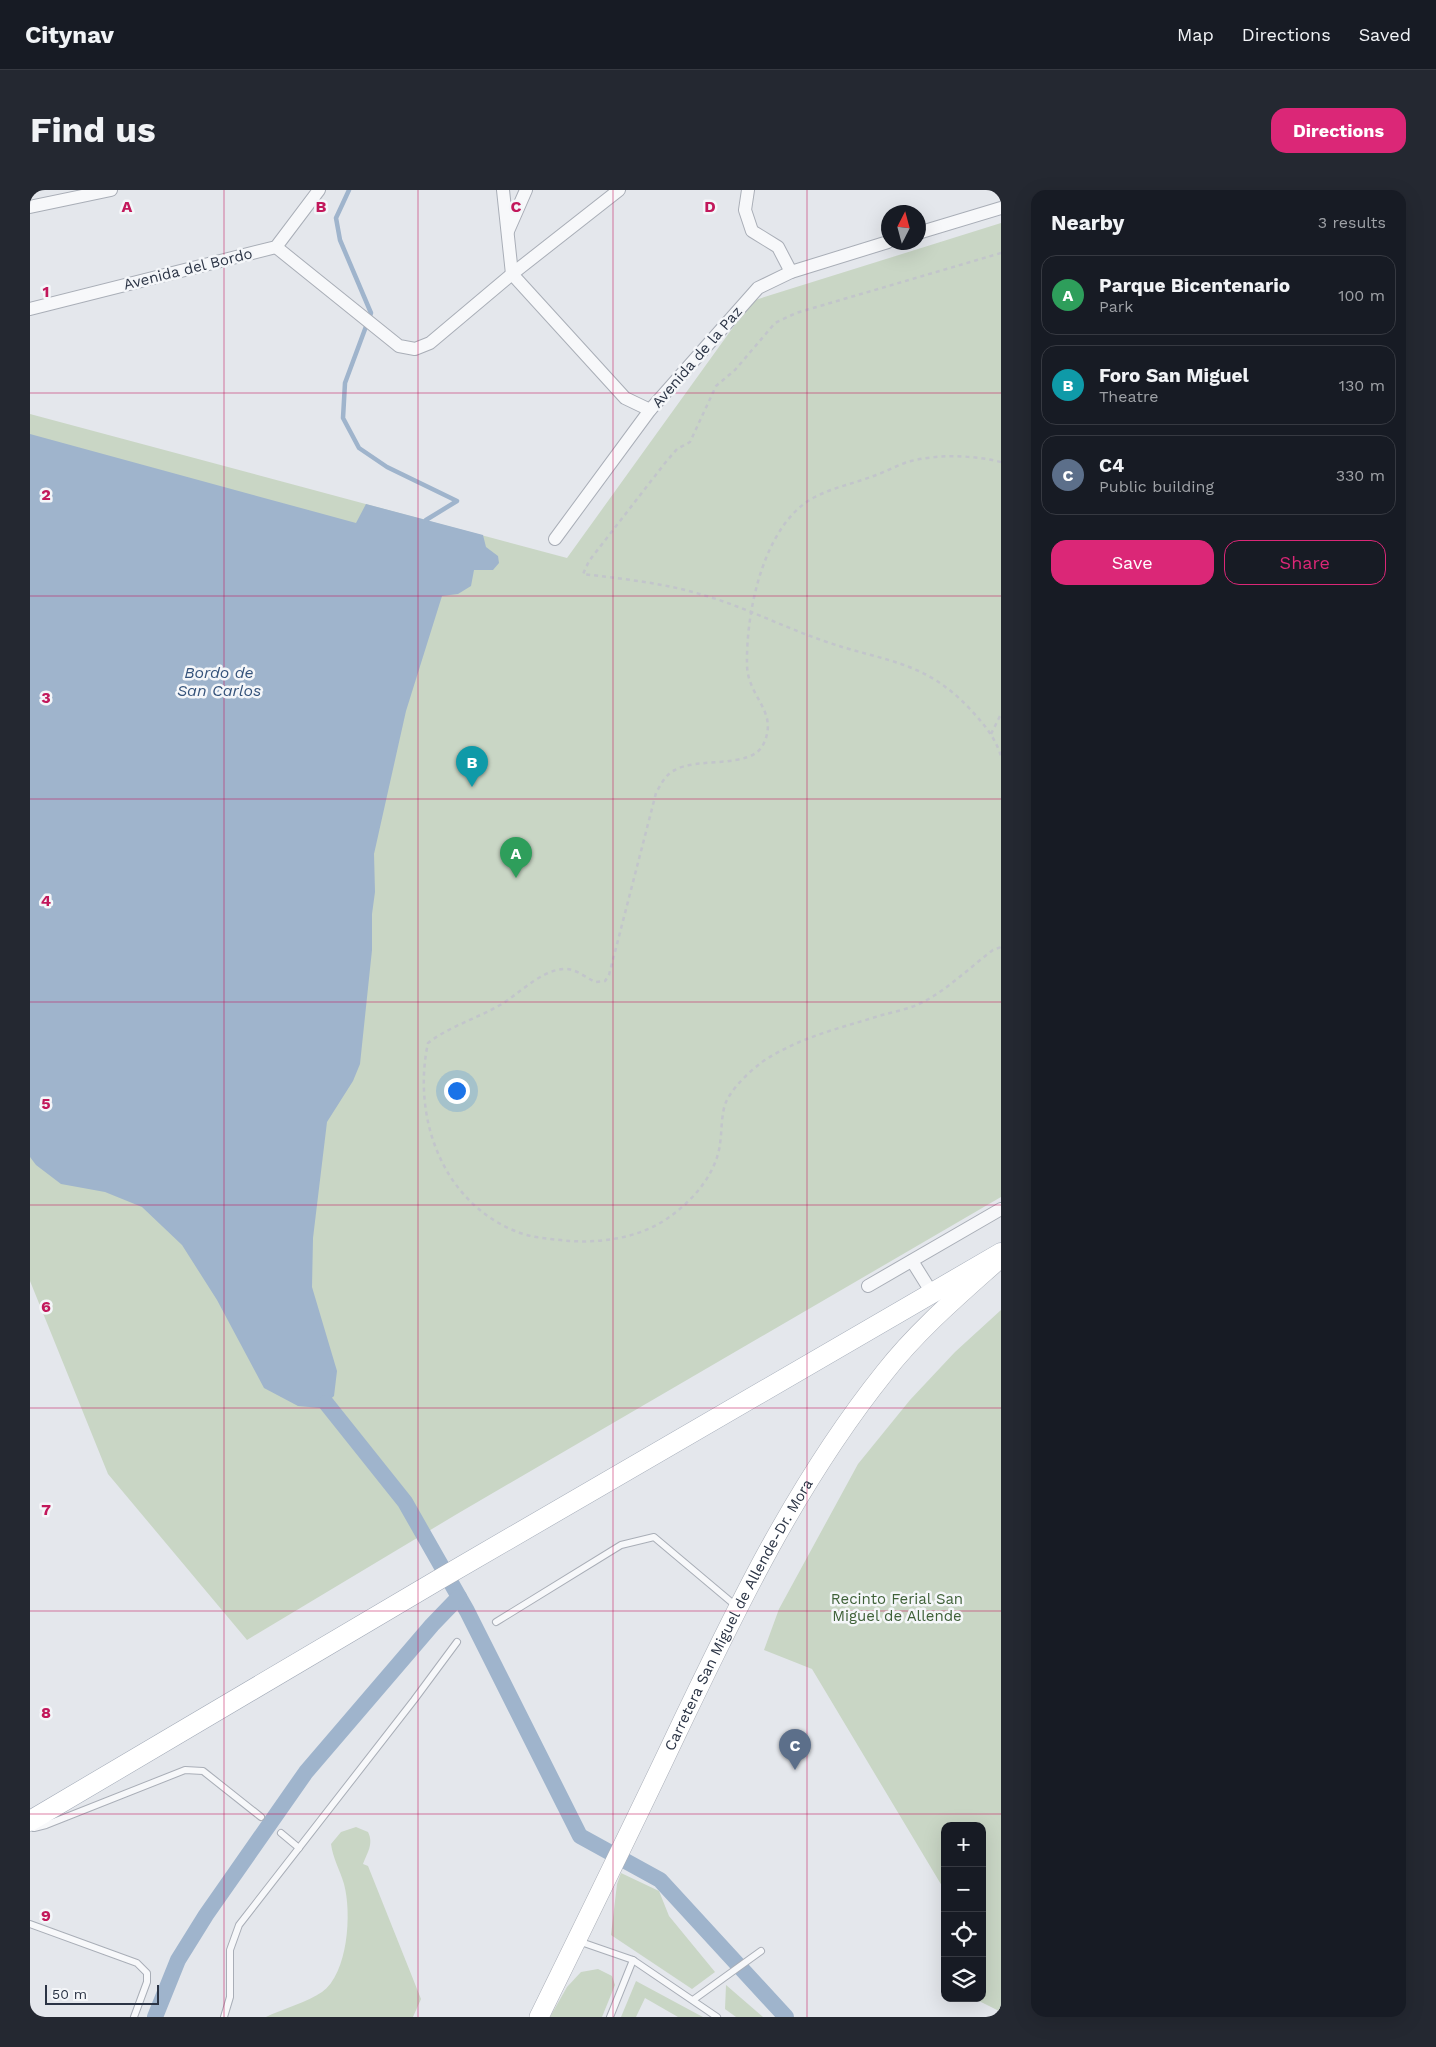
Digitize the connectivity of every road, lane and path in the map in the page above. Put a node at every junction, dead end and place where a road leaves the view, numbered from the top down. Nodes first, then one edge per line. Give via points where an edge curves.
1 (110, 190) edge
2 (319, 190) edge
3 (503, 190) edge
4 (526, 190) edge
5 (620, 190) edge
6 (748, 190) edge
7 (30, 207) edge
8 (1001, 208) edge
9 (508, 231) junction
10 (926, 231) edge
11 (881, 244) edge
12 (276, 247) junction
13 (1001, 252) edge
14 (791, 272) junction
15 (512, 274) junction
16 (30, 309) edge
17 (650, 410) junction
18 (1001, 462) edge
19 (555, 539) dead end
20 (752, 612) junction
21 (1001, 714) edge
22 (991, 734) junction
23 (1001, 756) edge
24 (1001, 947) edge
25 (1001, 1208) edge
26 (1001, 1253) edge
27 (1001, 1258) edge
28 (912, 1261) junction
29 (868, 1286) dead end
30 (932, 1293) junction
31 (737, 1606) junction
32 (496, 1622) dead end
33 (457, 1642) dead end
34 (261, 1817) dead end
35 (30, 1821) edge
36 (30, 1828) edge
37 (281, 1833) dead end
38 (299, 1848) junction
39 (30, 1924) edge
40 (576, 1941) junction
41 (761, 1951) dead end
42 (634, 1960) junction
43 (693, 2000) junction
44 (134, 2017) edge
45 (224, 2017) edge
46 (539, 2017) edge
47 (610, 2017) edge
48 (717, 2017) edge

1 - 7 street
2 - 12 street
3 - 9 street
4 - 9 street
5 - 15 street
6 - 14 street via 745,210 752,231 778,247
8 - 10 street
9 - 15 street
11 - 14 street, Avenida de la Paz
12 - 15 street via 398,346 415,349 430,343
12 - 16 street, Avenida del Bordo
13 - 20 path via 796,313 775,323 735,370 716,386 690,442 677,449 665,463 589,561 583,574 648,582 702,594
14 - 17 street, Avenida de la Paz via 758,288
15 - 17 street via 625,398
17 - 19 street, Avenida de la Paz
18 - 20 path via 954,456 910,462 814,497 796,510 781,528 770,549
20 - 22 path via 824,642 900,662 924,672 944,684
20 - 24 path via 747,674 770,724 768,735 762,748 751,757 689,765 675,770 663,780 656,793 609,975 605,980 595,982 574,970 550,973 499,1005 428,1042 424,1061 425,1113 436,1150 462,1194 487,1215 517,1232 554,1239 590,1241 621,1238 651,1227 679,1209 705,1182 720,1148 725,1104 738,1084 761,1063 803,1040 917,1005
21 - 22 path
22 - 23 path
25 - 28 street
26 - 30 main road
27 - 31 main road, Carretera San Miguel de Allende-Dr. Mora via 928,1325 886,1370 806,1485 774,1536
28 - 29 street
28 - 30 street
30 - 35 main road
31 - 32 lane via 654,1537 621,1545
31 - 40 main road, Carretera San Miguel de Allende-Dr. Mora
33 - 38 lane
34 - 36 lane via 203,1771 185,1770 46,1825
37 - 38 lane
38 - 45 lane via 239,1925 230,1950 230,1997
39 - 44 lane via 137,1963 147,1973 147,1982
40 - 42 lane
40 - 46 main road, Carretera San Miguel de Allende-Dr. Mora
41 - 43 lane
42 - 43 lane
42 - 47 lane
43 - 48 lane

